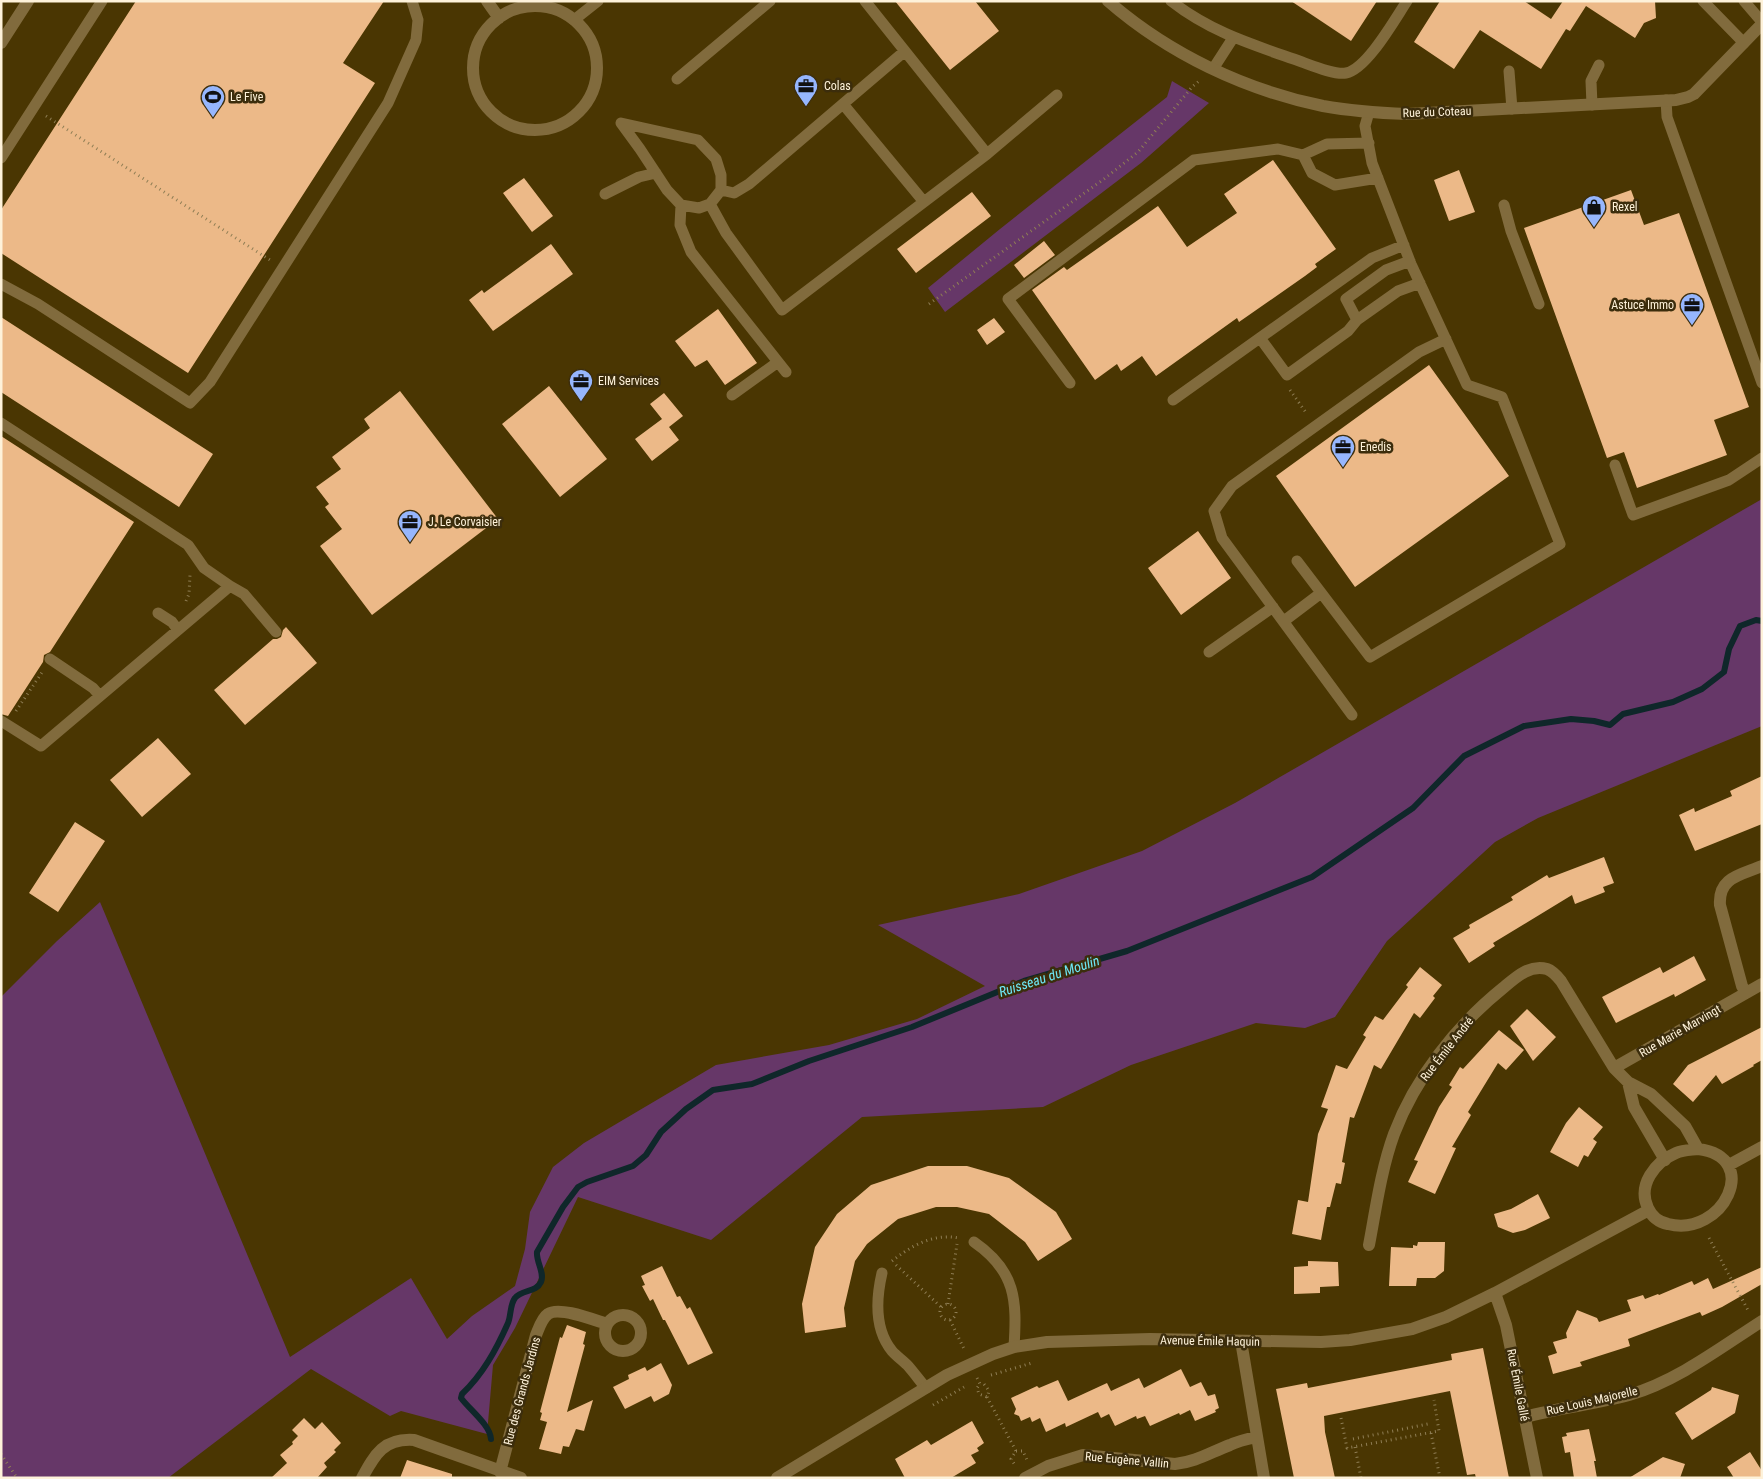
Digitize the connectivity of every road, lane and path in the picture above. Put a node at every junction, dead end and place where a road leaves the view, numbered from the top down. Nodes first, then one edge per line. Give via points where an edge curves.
1 (28, 1) edge
2 (102, 1) edge
3 (412, 1) edge
4 (487, 1) edge
5 (598, 1) edge
6 (770, 1) edge
7 (865, 1) edge
8 (1108, 1) edge
9 (1171, 1) edge
10 (1407, 1) edge
11 (1703, 1) edge
12 (1744, 1) edge
13 (499, 18) junction
14 (574, 20) junction
15 (1762, 23) edge
16 (1233, 38) junction
17 (1, 43) edge
18 (1744, 43) junction
19 (905, 51) junction
20 (1599, 65) dead end
21 (1213, 69) junction
22 (1509, 71) dead end
23 (677, 79) dead end
24 (1057, 95) dead end
25 (1666, 100) junction
26 (843, 104) junction
27 (1592, 105) junction
28 (34, 108) junction
29 (1512, 109) junction
30 (1369, 112) junction
31 (1368, 143) junction
32 (987, 154) junction
33 (1303, 155) junction
34 (1, 158) edge
35 (656, 172) junction
36 (1378, 178) junction
37 (721, 190) junction
38 (605, 194) dead end
39 (924, 202) junction
40 (710, 204) junction
41 (681, 205) junction
42 (1504, 205) dead end
43 (1404, 245) junction
44 (1410, 261) junction
45 (283, 268) junction
46 (1420, 283) junction
47 (1, 284) edge
48 (929, 304) dead end
49 (1540, 304) dead end
50 (1357, 320) junction
51 (1260, 338) junction
52 (1446, 339) junction
53 (778, 362) junction
54 (786, 372) dead end
55 (1070, 383) dead end
56 (1285, 383) dead end
57 (1762, 383) edge
58 (732, 395) dead end
59 (1173, 400) dead end
60 (1299, 403) dead end
61 (1, 423) edge
62 (1762, 458) edge
63 (1614, 465) dead end
64 (1297, 561) dead end
65 (230, 586) junction
66 (1321, 593) junction
67 (1273, 607) junction
68 (158, 614) dead end
69 (1284, 621) junction
70 (178, 630) junction
71 (276, 632) dead end
72 (1209, 652) dead end
73 (50, 659) joint
74 (100, 696) junction
75 (1352, 715) dead end
76 (4, 723) edge
77 (1762, 866) edge
78 (1762, 984) edge
79 (1746, 993) junction
80 (1614, 1068) junction
81 (1628, 1082) junction
82 (1762, 1147) edge
83 (1698, 1149) junction
84 (1665, 1160) junction
85 (1729, 1165) junction
86 (1649, 1210) junction
87 (958, 1238) junction
88 (1709, 1238) dead end
89 (974, 1242) joint
90 (1369, 1245) dead end
91 (892, 1262) junction
92 (882, 1274) joint
93 (1495, 1293) junction
94 (948, 1304) junction
95 (941, 1307) junction
96 (950, 1320) junction
97 (1759, 1323) edge
98 (607, 1324) dead end
99 (1241, 1341) junction
100 (1014, 1347) junction
101 (1040, 1362) dead end
102 (970, 1363) junction
103 (926, 1388) junction
104 (987, 1397) junction
105 (1434, 1400) dead end
106 (926, 1409) dead end
107 (1525, 1417) junction
108 (1341, 1418) dead end
109 (1428, 1424) dead end
110 (1392, 1431) junction
111 (1431, 1433) junction
112 (1256, 1438) junction
113 (1353, 1439) dead end
114 (1393, 1440) junction
115 (1355, 1447) junction
116 (1, 1454) edge
117 (506, 1475) edge
118 (1025, 1476) edge
119 (17, 1478) edge
120 (362, 1478) edge
121 (521, 1478) edge
122 (777, 1478) edge
123 (1264, 1478) edge
124 (1361, 1478) edge
125 (1440, 1478) edge
126 (1537, 1478) edge

1 - 17 street
2 - 28 lane
3 - 45 lane via 418,20 416,40 396,89
4 - 13 street
5 - 14 lane
6 - 23 lane
7 - 19 lane
8 - 21 street, Rue du Coteau via 1152,34
9 - 16 lane via 1208,26
10 - 16 lane via 1374,52 1346,74
11 - 18 lane
12 - 15 lane
13 - 14 street via 535,6 561,12
13 - 14 street via 480,40 475,53 475,85 496,116 507,124 534,130 568,121 592,93 597,74 595,53 587,34
15 - 18 street, Rue du Coteau
16 - 21 lane
18 - 25 street, Rue du Coteau via 1694,94
19 - 26 lane
19 - 32 lane
20 - 27 lane via 1591,81
21 - 30 street, Rue du Coteau via 1279,95
21 - 48 path via 1192,87 1138,152
22 - 29 lane
24 - 32 lane
25 - 27 street, Rue du Coteau
25 - 57 lane via 1667,117
26 - 37 lane via 734,194
26 - 39 lane
27 - 29 street, Rue du Coteau
28 - 34 lane
28 - 45 path
29 - 30 street, Rue du Coteau via 1407,114
30 - 31 lane via 1365,126
31 - 33 lane via 1327,144
31 - 36 lane
32 - 39 lane
33 - 36 lane via 1312,173 1335,185
33 - 55 lane via 1278,149 1194,160 1008,299
35 - 37 lane via 621,123 698,140 716,159 722,174
35 - 38 lane
35 - 41 lane
36 - 43 lane
37 - 40 lane
39 - 40 lane via 782,310 726,233
40 - 41 lane via 699,208
41 - 53 lane via 680,225 691,252
42 - 49 lane
43 - 44 lane
43 - 51 lane via 1372,258
44 - 46 lane
44 - 50 lane via 1386,270 1346,299
45 - 47 lane via 210,382 190,403 38,304
46 - 50 lane via 1398,291
46 - 52 lane
50 - 51 lane via 1348,331 1287,374
51 - 59 lane
52 - 66 lane via 1467,384 1502,397 1560,544 1370,657
52 - 67 lane via 1419,352 1232,486 1214,511 1222,538
53 - 54 lane
53 - 58 lane
56 - 60 path
61 - 65 lane via 188,545 204,568
62 - 63 lane via 1729,480 1633,515
64 - 66 lane
65 - 70 lane
65 - 71 lane via 244,594
66 - 69 lane
67 - 69 lane
67 - 72 lane
68 - 70 lane
69 - 75 lane
70 - 74 lane
73 - 74 lane
73 - 76 path
74 - 76 lane via 41,746
77 - 79 street via 1727,880 1719,897
78 - 79 street, Rue Marie Marvingt
79 - 80 street, Rue Marie Marvingt
80 - 81 street, Rue Émile André
80 - 90 street, Rue Émile André via 1555,974 1546,969 1520,974 1457,1032 1406,1106 1385,1162
81 - 83 street, Rue Émile André via 1651,1094 1685,1126
81 - 84 street via 1634,1107
82 - 85 street
83 - 84 street via 1677,1153
83 - 85 street via 1712,1150
84 - 86 street via 1648,1179 1644,1193
85 - 86 street via 1733,1177 1729,1194 1721,1208 1707,1219 1691,1225 1673,1225 1658,1221
86 - 93 street, Avenue Émile Haquin
87 - 89 path
87 - 91 path via 936,1238 912,1246
87 - 94 path
88 - 97 path
89 - 100 lane via 994,1257 1006,1274 1014,1302
91 - 92 path
91 - 95 path
92 - 103 lane via 877,1293 881,1333 891,1350
93 - 99 street, Avenue Émile Haquin via 1446,1317 1384,1335 1321,1342
93 - 107 street, Rue Émile Gallé via 1506,1325
94 - 95 path
94 - 96 path via 956,1310 955,1317
95 - 96 path via 941,1317
96 - 102 path
97 - 107 street, Rue Louis Majorelle via 1696,1363 1648,1387 1630,1394
98 - 117 street, Rue des Grands Jardins via 558,1310 548,1313 543,1319 536,1334
99 - 100 street, Avenue Émile Haquin via 1150,1339 1047,1342
99 - 112 street
100 - 102 street, Avenue Émile Haquin
101 - 106 path via 978,1380
102 - 103 street, Avenue Émile Haquin
103 - 122 street, Avenue Émile Haquin
104 - 104 path via 988,1388 980,1384 976,1388
104 - 118 path via 1016,1451 1011,1459
105 - 111 path via 1439,1431
107 - 126 street, Rue Émile Gallé
108 - 115 path via 1347,1448
109 - 110 path
110 - 113 path
110 - 114 path
111 - 114 path
111 - 125 path
112 - 118 street, Rue Eugène Vallin via 1230,1444 1186,1463 1083,1455
112 - 123 street
114 - 115 path
115 - 124 path
116 - 119 path
117 - 120 street via 405,1439 385,1445 378,1451
117 - 121 street

